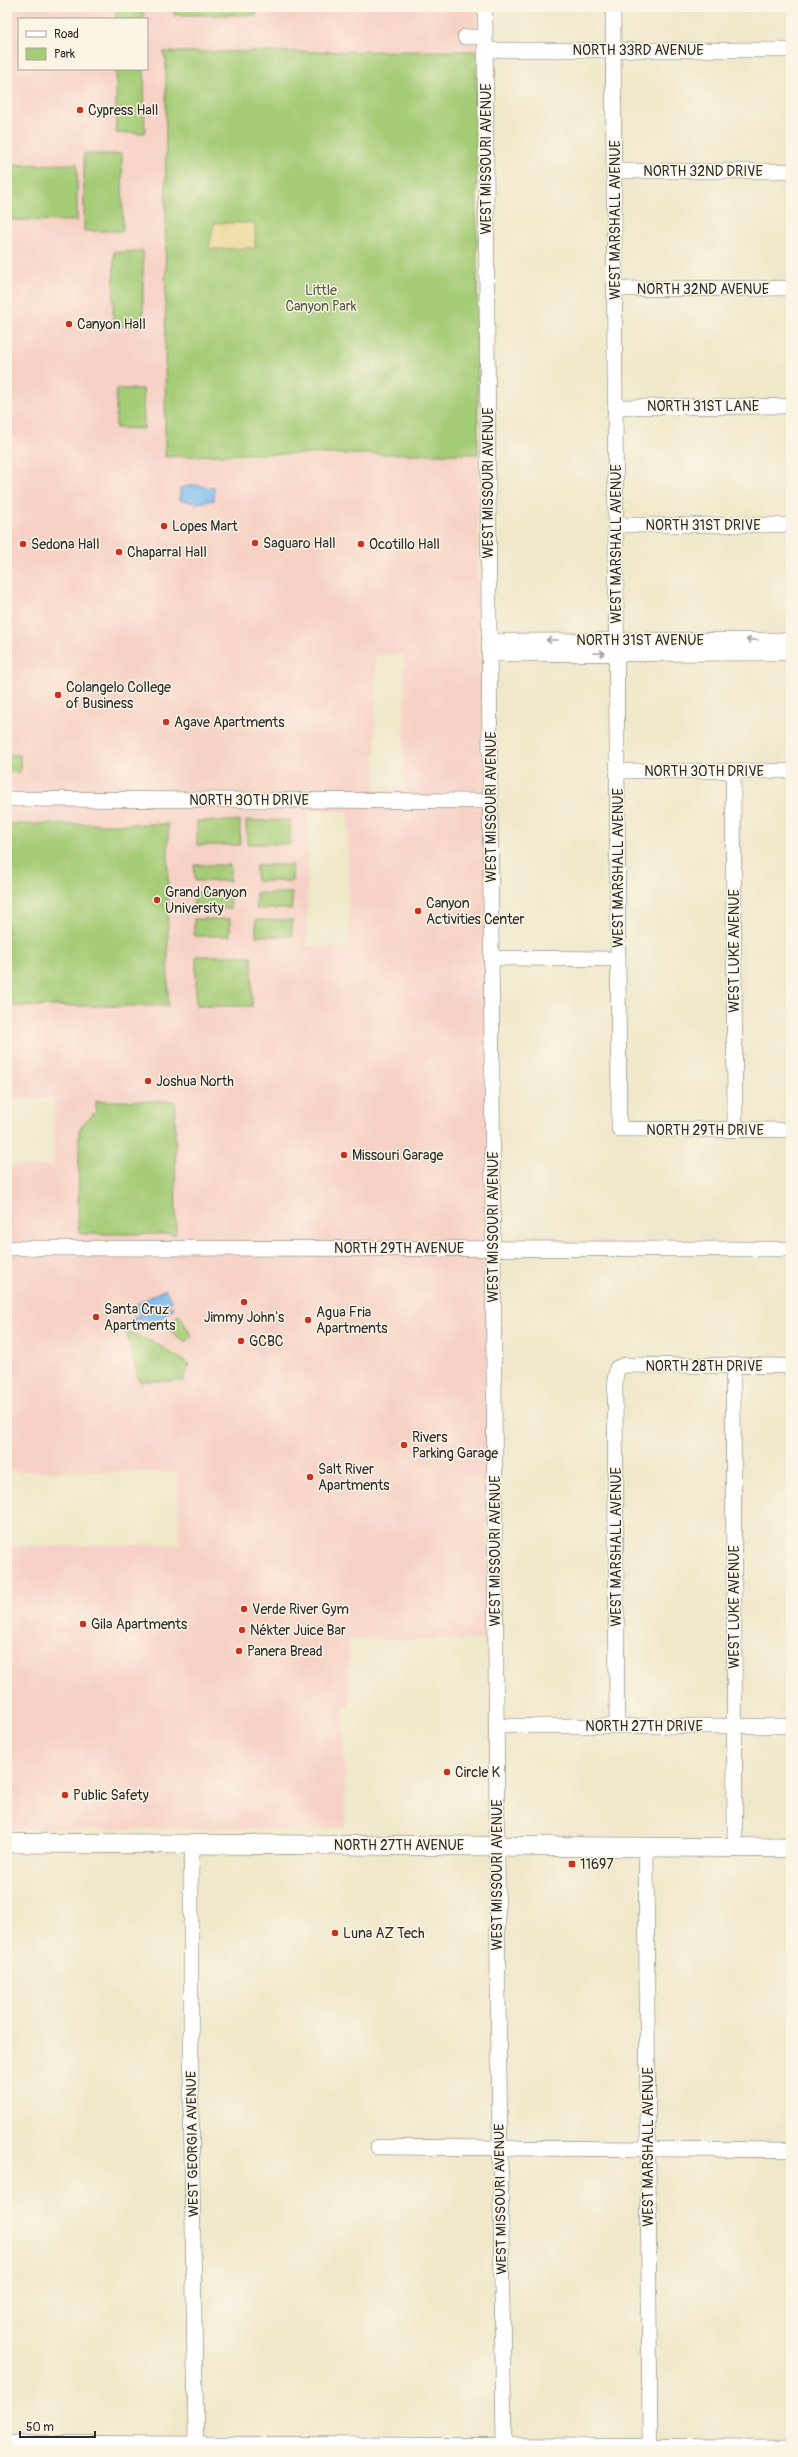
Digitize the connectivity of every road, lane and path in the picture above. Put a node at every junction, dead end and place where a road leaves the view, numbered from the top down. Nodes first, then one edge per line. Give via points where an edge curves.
1 (486, 7) edge
2 (614, 7) edge
3 (486, 50) junction
4 (614, 50) junction
5 (791, 50) edge
6 (614, 171) junction
7 (791, 171) edge
8 (791, 288) edge
9 (615, 289) junction
10 (791, 406) edge
11 (616, 407) junction
12 (616, 524) junction
13 (791, 525) edge
14 (791, 640) edge
15 (617, 647) junction
16 (490, 648) junction
17 (791, 653) edge
18 (733, 771) junction
19 (617, 772) junction
20 (791, 772) edge
21 (7, 799) edge
22 (490, 801) junction
23 (492, 958) junction
24 (618, 959) junction
25 (619, 1129) joint
26 (735, 1130) junction
27 (791, 1130) edge
28 (7, 1248) edge
29 (493, 1248) junction
30 (791, 1249) edge
31 (733, 1366) junction
32 (791, 1366) edge
33 (617, 1368) joint
34 (735, 1725) junction
35 (496, 1726) junction
36 (617, 1726) junction
37 (791, 1726) edge
38 (7, 1843) edge
39 (193, 1844) junction
40 (497, 1845) junction
41 (646, 1846) junction
42 (735, 1848) junction
43 (791, 1848) edge
44 (378, 2147) dead end
45 (500, 2148) junction
46 (648, 2149) junction
47 (791, 2150) edge
48 (7, 2445) edge
49 (196, 2445) junction
50 (504, 2446) junction
51 (650, 2449) junction
52 (791, 2450) edge

1 - 3 street, WEST MISSOURI AVENUE
2 - 4 street, WEST MARSHALL AVENUE
3 - 4 street, NORTH 33RD AVENUE
3 - 16 street, WEST MISSOURI AVENUE
4 - 5 street, NORTH 33RD AVENUE
4 - 6 street, WEST MARSHALL AVENUE
6 - 7 street, NORTH 32ND DRIVE
6 - 9 street, WEST MARSHALL AVENUE
8 - 9 street, NORTH 32ND AVENUE
9 - 11 street, WEST MARSHALL AVENUE
10 - 11 street, NORTH 31ST LANE
11 - 12 street, WEST MARSHALL AVENUE
12 - 13 street, NORTH 31ST DRIVE
12 - 15 street, WEST MARSHALL AVENUE
14 -> 15 street, NORTH 31ST AVENUE
15 - 16 street, NORTH 31ST AVENUE
15 - 17 street, NORTH 31ST AVENUE
15 - 19 street, WEST MARSHALL AVENUE
16 - 22 street, WEST MISSOURI AVENUE
18 - 19 street, NORTH 30TH DRIVE
18 - 20 street, NORTH 30TH DRIVE
18 - 26 street, WEST LUKE AVENUE
19 - 24 street, WEST MARSHALL AVENUE
21 - 22 street, NORTH 30TH DRIVE
22 - 23 street, WEST MISSOURI AVENUE
23 - 24 street
23 - 29 street, WEST MISSOURI AVENUE
24 - 25 street, WEST MARSHALL AVENUE
25 - 26 street, NORTH 29TH DRIVE
26 - 27 street, NORTH 29TH DRIVE
28 - 29 street, NORTH 29TH AVENUE
29 - 30 street, NORTH 29TH AVENUE
29 - 35 street, WEST MISSOURI AVENUE
31 - 32 street, NORTH 28TH DRIVE
31 - 33 street, NORTH 28TH DRIVE via 625,1365
31 - 34 street, WEST LUKE AVENUE
33 - 36 street, WEST MARSHALL AVENUE
34 - 36 street, NORTH 27TH DRIVE
34 - 37 street, NORTH 27TH DRIVE
34 - 42 street, WEST LUKE AVENUE
35 - 36 street, NORTH 27TH DRIVE
35 - 40 street, WEST MISSOURI AVENUE
38 - 39 main road, NORTH 27TH AVENUE
39 - 40 main road, NORTH 27TH AVENUE
39 - 49 street, WEST GEORGIA AVENUE via 190,1870 191,2097
40 - 41 main road, NORTH 27TH AVENUE
40 - 45 street, WEST MISSOURI AVENUE
41 - 42 main road, NORTH 27TH AVENUE
41 - 46 street, WEST MARSHALL AVENUE
42 - 43 main road, NORTH 27TH AVENUE
44 - 45 street
45 - 46 street
45 - 50 street, WEST MISSOURI AVENUE
46 - 47 street
46 - 51 street, WEST MARSHALL AVENUE
48 - 49 main road
49 - 50 main road
50 - 51 main road
51 - 52 main road

